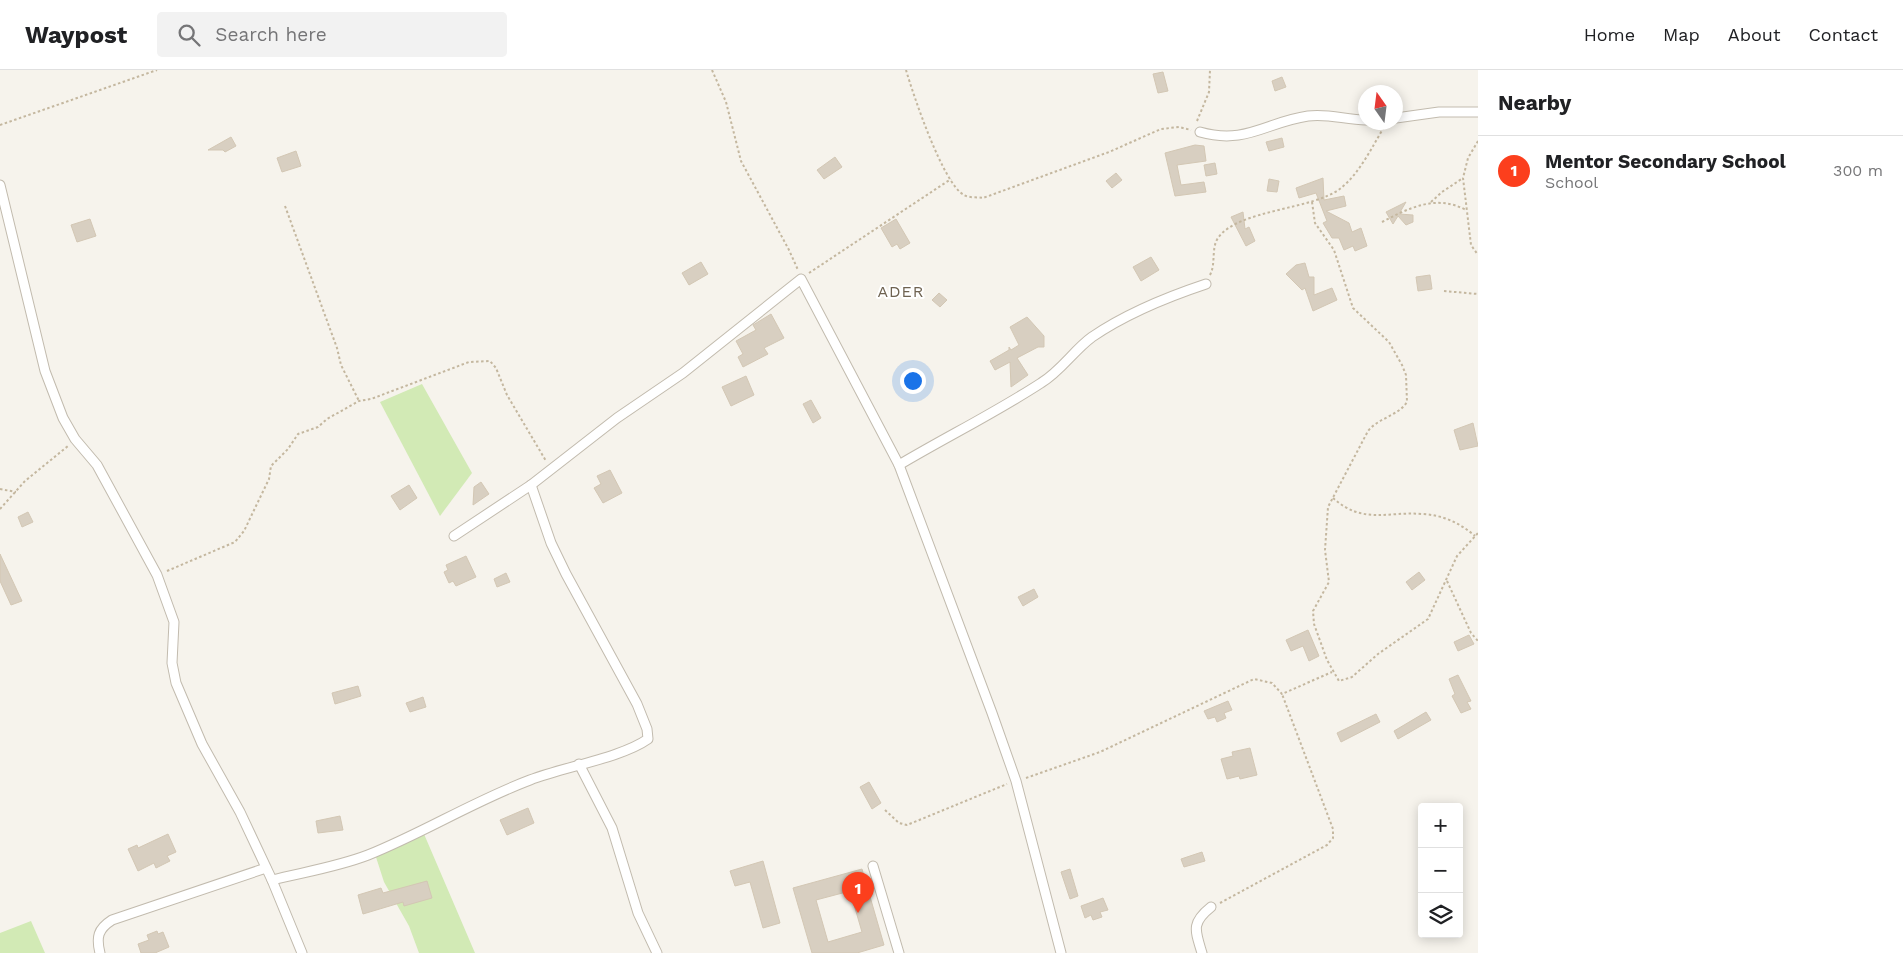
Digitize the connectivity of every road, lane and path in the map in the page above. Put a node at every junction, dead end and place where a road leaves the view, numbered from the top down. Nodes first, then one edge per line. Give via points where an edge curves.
1 (157, 70) edge
2 (712, 70) edge
3 (906, 70) edge
4 (1210, 70) edge
5 (1478, 112) edge
6 (1403, 117) edge
7 (1358, 119) edge
8 (0, 125) edge
9 (1382, 130) edge
10 (1200, 132) junction
11 (1478, 141) edge
12 (1463, 178) junction
13 (951, 179) junction
14 (0, 185) edge
15 (1312, 202) junction
16 (1431, 203) junction
17 (286, 206) dead end
18 (1466, 210) junction
19 (1382, 222) dead end
20 (1478, 255) edge
21 (801, 279) junction
22 (1206, 284) joint
23 (1444, 291) dead end
24 (1478, 294) edge
25 (359, 402) junction
26 (75, 440) junction
27 (899, 465) junction
28 (551, 470) junction
29 (531, 485) junction
30 (0, 489) edge
31 (16, 492) junction
32 (1334, 498) junction
33 (0, 509) edge
34 (1478, 533) edge
35 (454, 536) dead end
36 (1475, 536) junction
37 (157, 575) junction
38 (1446, 580) junction
39 (1478, 641) edge
40 (1332, 672) junction
41 (1282, 694) junction
42 (579, 764) junction
43 (1016, 781) junction
44 (885, 810) dead end
45 (873, 866) dead end
46 (266, 868) junction
47 (272, 880) junction
48 (1211, 907) joint
49 (100, 953) edge
50 (302, 953) edge
51 (657, 953) edge
52 (899, 953) edge
53 (1061, 953) edge
54 (1202, 953) edge

1 - 8 path
2 - 21 path via 726,102 741,162 789,250
3 - 13 path via 921,119
4 - 10 path via 1209,92 1197,118
5 - 6 street via 1439,112
7 - 10 street via 1328,114 1296,118 1239,136 1218,137
9 - 15 path via 1340,189
10 - 13 path via 1179,127 1161,129 1109,152 983,198 963,195
11 - 12 path via 1468,158
12 - 16 path
12 - 18 path
13 - 21 path
14 - 26 street via 44,371
15 - 22 path via 1268,212 1232,227 1218,238 1213,271
15 - 32 path via 1315,223 1334,250 1353,308 1389,342 1406,375 1407,402 1398,411 1372,425 1341,479
16 - 18 path via 1454,204
16 - 19 path via 1407,209
17 - 25 path via 341,365
18 - 20 path via 1471,245
21 - 27 street
21 - 28 street via 691,367 617,418
22 - 27 street via 1153,304 1112,325 1091,338 1044,382
23 - 24 path
25 - 28 path via 469,362 490,361
25 - 37 path via 318,427 298,434 271,466 269,479 235,542
26 - 31 path
26 - 37 street via 97,465
27 - 43 street
28 - 29 street
29 - 35 street
29 - 42 street via 555,551 648,729 648,739 642,744
30 - 31 path
31 - 33 path
32 - 36 path via 1350,510 1371,516 1420,513 1450,519
32 - 40 path via 1326,517 1324,550 1329,582 1313,611 1314,624
34 - 36 path
36 - 38 path via 1457,556
37 - 46 street via 174,622 172,663 176,683 202,744 240,812
38 - 39 path
38 - 40 path via 1428,620 1378,654 1352,677 1339,681
40 - 41 path
41 - 43 path via 1272,683 1254,679 1100,752
41 - 48 path via 1333,829 1333,838 1327,845
42 - 47 street via 530,780 367,855
42 - 51 street via 612,828 638,913
43 - 44 path via 907,825 899,823
43 - 53 street
45 - 52 street
46 - 47 street
46 - 49 street via 112,920 97,937
47 - 50 street
48 - 54 street via 1196,924

